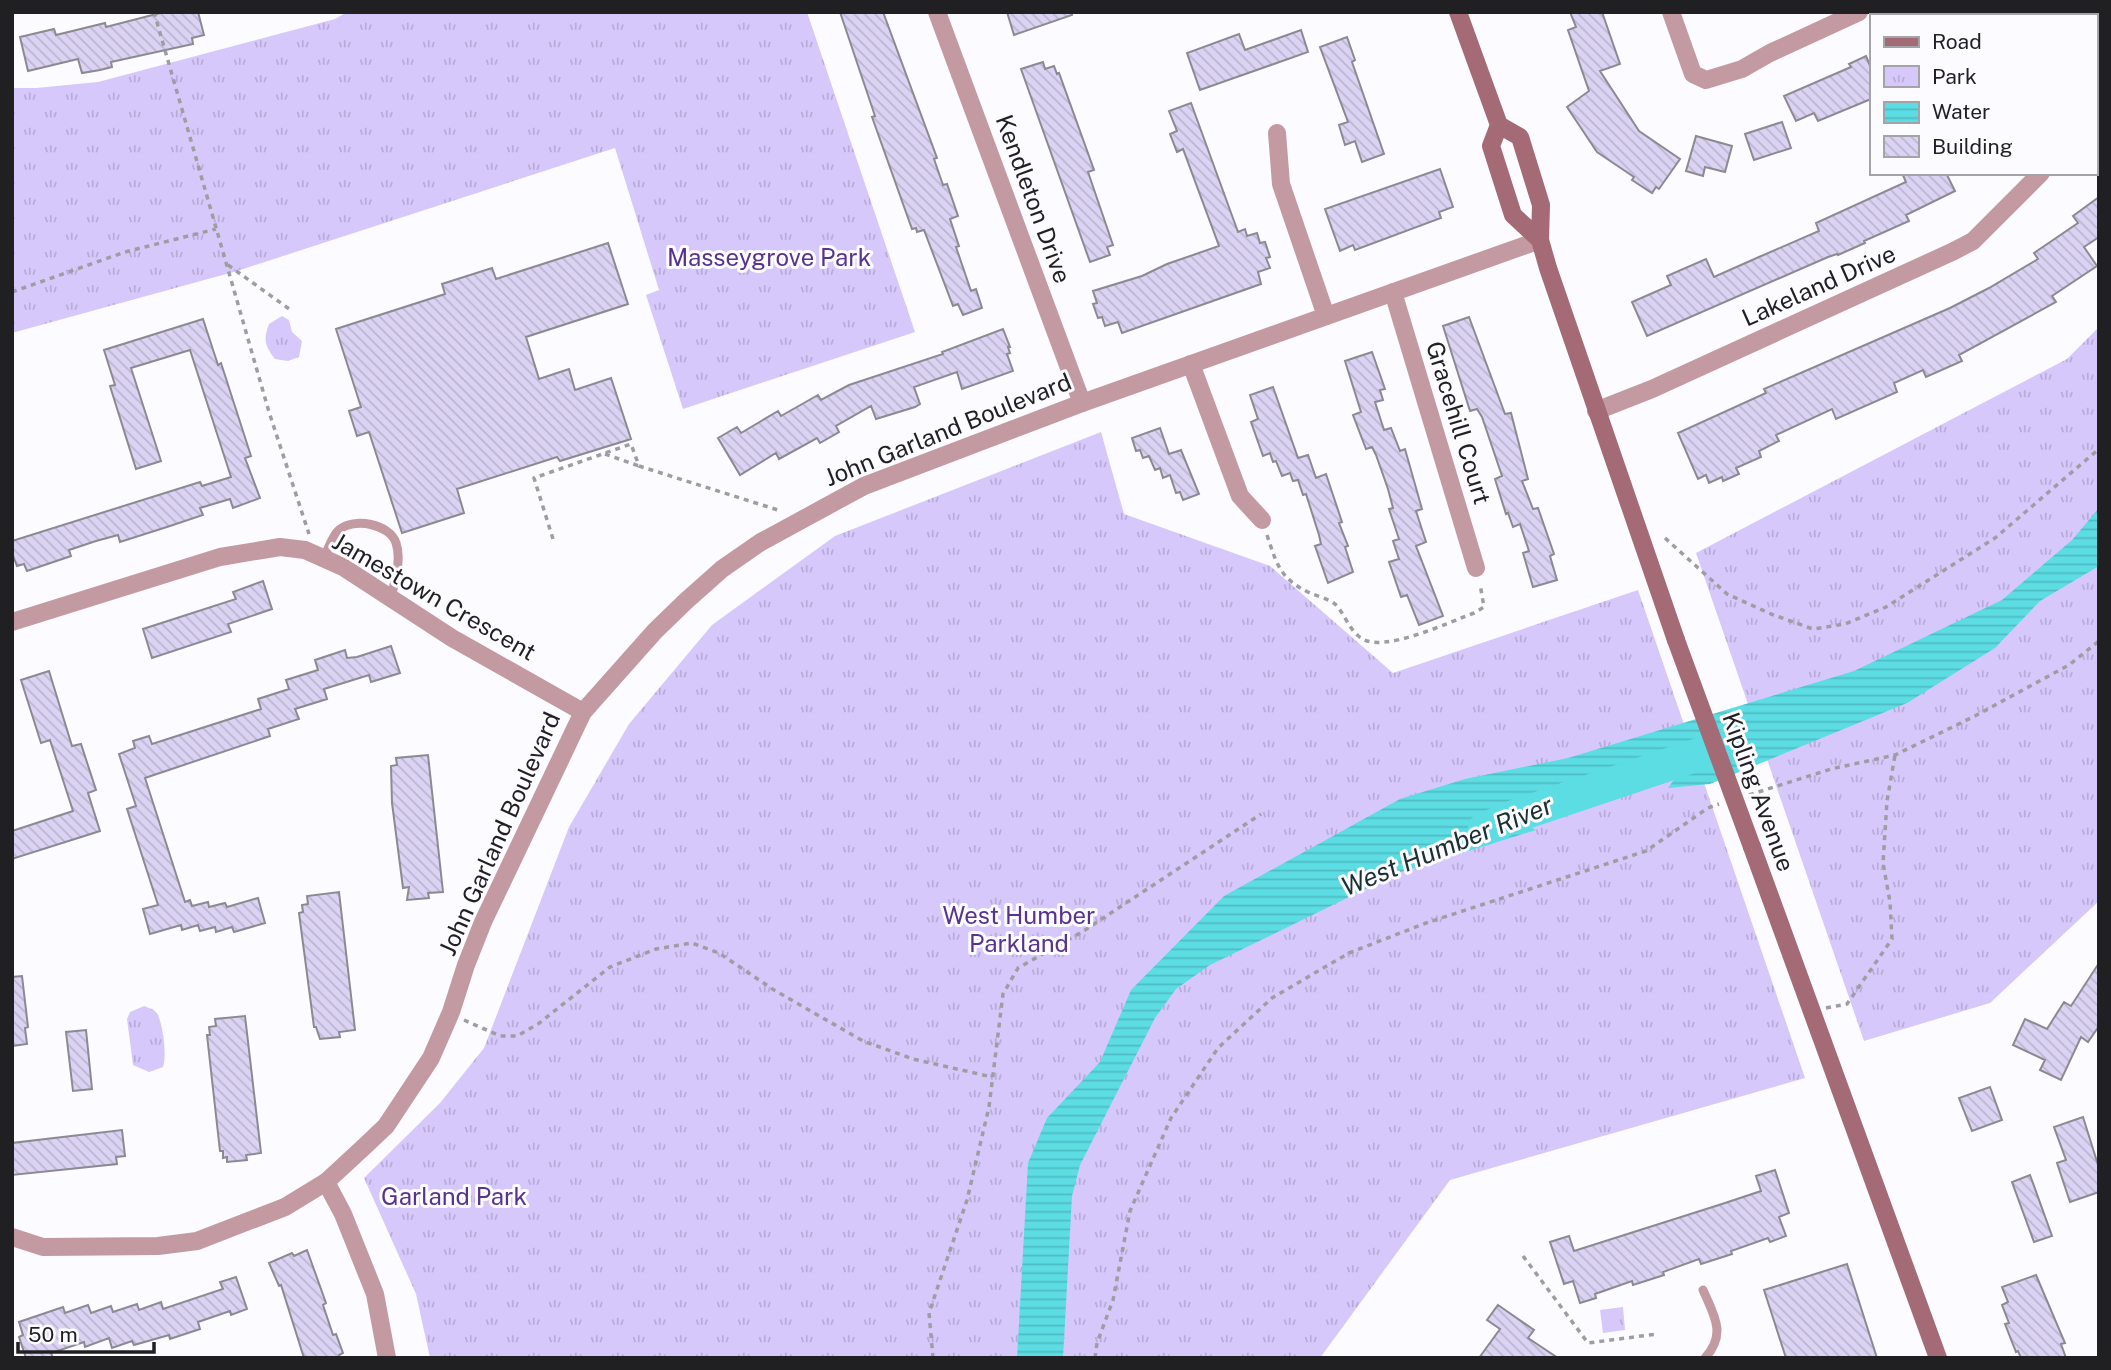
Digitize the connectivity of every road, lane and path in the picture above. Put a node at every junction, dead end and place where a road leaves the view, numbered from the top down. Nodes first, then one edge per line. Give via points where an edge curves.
1 (154, 12) edge
2 (937, 12) edge
3 (1458, 12) edge
4 (1671, 12) edge
5 (1859, 12) edge
6 (1499, 125) junction
7 (1277, 133) dead end
8 (2039, 175) edge
9 (216, 229) junction
10 (1540, 240) junction
11 (226, 263) junction
12 (12, 292) edge
13 (1393, 292) junction
14 (292, 311) dead end
15 (1325, 316) junction
16 (1191, 364) junction
17 (1083, 403) junction
18 (1596, 411) junction
19 (2099, 449) edge
20 (603, 454) junction
21 (639, 466) junction
22 (803, 518) junction
23 (1262, 520) joint
24 (1665, 538) dead end
25 (553, 539) dead end
26 (320, 557) junction
27 (1476, 568) joint
28 (391, 599) junction
29 (12, 622) edge
30 (2099, 641) edge
31 (583, 712) junction
32 (1895, 755) junction
33 (1745, 796) dead end
34 (1721, 804) dead end
35 (1261, 814) dead end
36 (1811, 1011) junction
37 (451, 1012) junction
38 (992, 1077) junction
39 (326, 1182) junction
40 (12, 1237) edge
41 (1523, 1256) dead end
42 (1703, 1290) dead end
43 (1657, 1335) dead end
44 (387, 1358) edge
45 (933, 1358) edge
46 (1095, 1358) edge
47 (1705, 1358) edge
48 (1938, 1358) edge

1 - 9 path
2 - 17 street, Kendleton Drive
3 - 6 main road, Kipling Avenue
4 - 5 street via 1693,74 1706,80 1742,69
6 - 10 main road, Kipling Avenue via 1520,137 1541,205
6 - 10 main road, Kipling Avenue via 1491,146 1513,215
7 - 15 street via 1281,184
8 - 18 street, Lakeland Drive via 1973,241
9 - 11 path
9 - 12 path via 125,252
10 - 13 street, John Garland Boulevard
10 - 18 main road, Kipling Avenue
11 - 14 path
11 - 26 path via 269,412
13 - 15 street, John Garland Boulevard
13 - 27 street, Gracehill Court
15 - 16 street, John Garland Boulevard
16 - 17 street, John Garland Boulevard
16 - 23 street via 1240,496
17 - 22 street, John Garland Boulevard via 864,486
18 - 36 main road, Kipling Avenue, bridge
19 - 24 path via 1995,538 1886,607 1845,624 1813,629 1727,594
20 - 21 path
20 - 21 path via 631,444
20 - 25 path via 534,478
21 - 22 path
22 - 31 street, John Garland Boulevard via 722,569 655,631
23 - 27 path via 1278,569 1294,586 1335,604 1363,639 1378,644 1483,607
26 - 28 street, Jamestown Crescent
26 - 28 lane via 337,531 351,522 386,532 396,541 398,557
26 - 29 street, Jamestown Crescent via 280,547 220,557
28 - 31 street, Jamestown Crescent
30 - 32 path via 2069,665
31 - 37 street, John Garland Boulevard via 483,922
32 - 33 path
32 - 36 path via 1883,863 1892,939 1847,1004
34 - 46 path via 1708,808 1646,851 1349,953 1272,998 1217,1048 1171,1118 1130,1211 1113,1300
35 - 38 path via 1082,932 1018,968 1003,994
36 - 48 main road, Kipling Avenue
37 - 38 path via 500,1036 517,1036 610,967 656,949 692,943 719,953 863,1041 913,1059
37 - 39 street, John Garland Boulevard via 431,1058 386,1126
38 - 45 path via 967,1200 929,1313
39 - 40 street, John Garland Boulevard via 285,1207 197,1241 43,1247
39 - 44 street via 375,1294
41 - 43 path via 1588,1343
42 - 47 lane via 1718,1322 1714,1348

